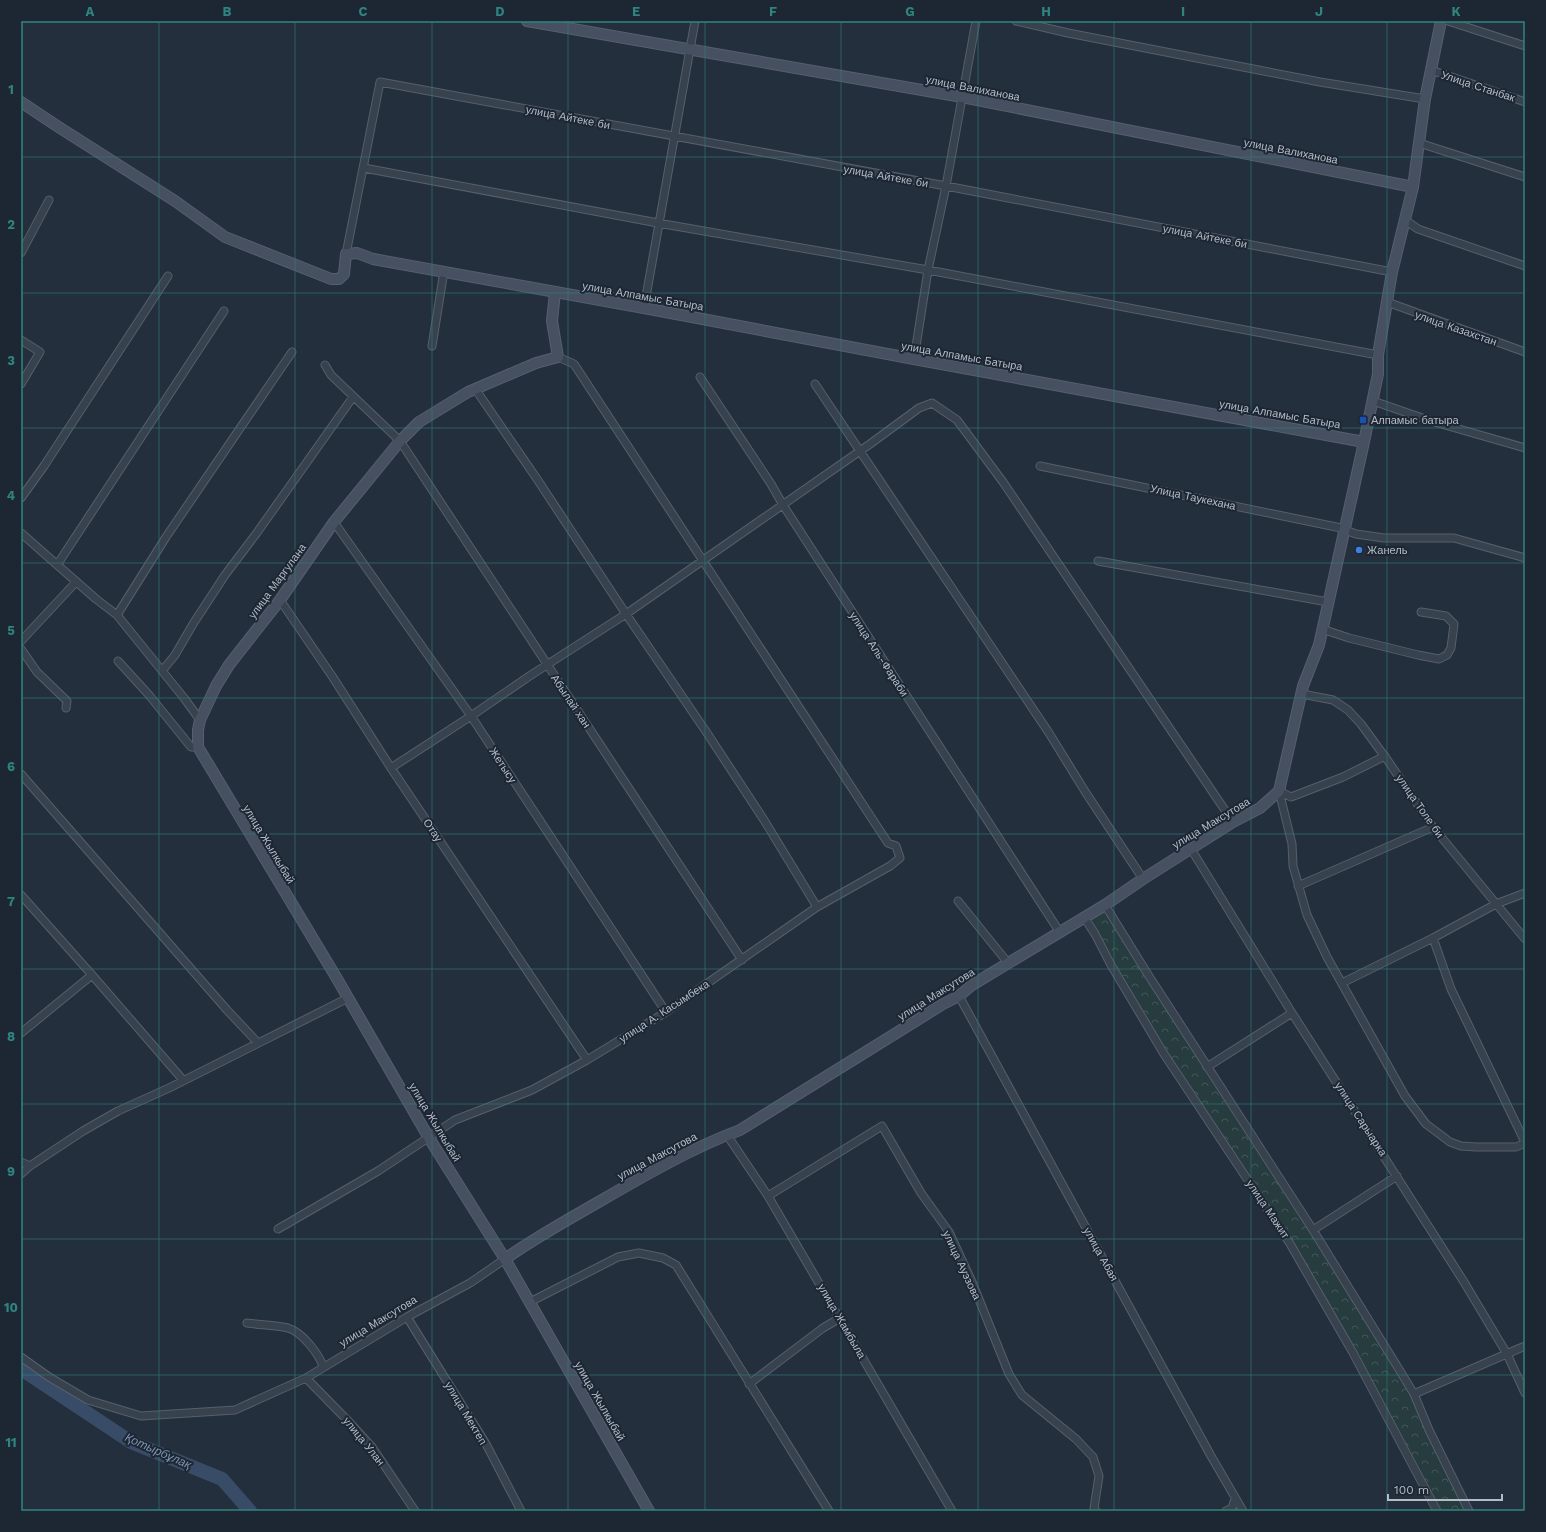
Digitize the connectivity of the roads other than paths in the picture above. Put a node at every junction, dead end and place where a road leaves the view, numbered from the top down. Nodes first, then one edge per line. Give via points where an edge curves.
1 (527, 21) edge
2 (695, 21) edge
3 (976, 21) edge
4 (1016, 21) edge
5 (1440, 21) edge
6 (1448, 21) edge
7 (1525, 46) edge
8 (690, 50) junction
9 (1431, 70) junction
10 (962, 97) junction
11 (1425, 99) junction
12 (21, 102) edge
13 (1525, 102) edge
14 (674, 137) junction
15 (1419, 142) junction
16 (364, 168) junction
17 (1525, 178) edge
18 (946, 186) junction
19 (1412, 188) junction
20 (49, 200) dead end
21 (1405, 220) junction
22 (658, 223) junction
23 (21, 253) edge
24 (346, 254) junction
25 (1525, 266) edge
26 (928, 270) junction
27 (444, 271) junction
28 (1392, 272) junction
29 (168, 276) dead end
30 (555, 292) junction
31 (1387, 302) junction
32 (644, 308) junction
33 (224, 311) dead end
34 (21, 340) edge
35 (432, 346) dead end
36 (292, 352) dead end
37 (1525, 352) edge
38 (1378, 355) junction
39 (558, 357) junction
40 (914, 359) junction
41 (325, 365) dead end
42 (700, 377) dead end
43 (21, 384) edge
44 (815, 384) dead end
45 (476, 390) junction
46 (354, 397) junction
47 (1373, 401) junction
48 (400, 441) junction
49 (1364, 442) junction
50 (1525, 448) edge
51 (860, 451) junction
52 (1040, 466) dead end
53 (21, 498) edge
54 (782, 504) junction
55 (334, 522) junction
56 (1345, 530) junction
57 (21, 533) edge
58 (1525, 558) edge
59 (704, 560) junction
60 (1098, 561) dead end
61 (57, 565) junction
62 (76, 582) junction
63 (280, 600) junction
64 (1328, 602) junction
65 (1421, 612) dead end
66 (626, 614) junction
67 (117, 615) junction
68 (1322, 629) junction
69 (21, 641) edge
70 (21, 649) edge
71 (118, 661) dead end
72 (547, 665) junction
73 (162, 671) junction
74 (1302, 694) junction
75 (66, 708) dead end
76 (471, 716) junction
77 (200, 720) junction
78 (198, 747) junction
79 (1384, 756) junction
80 (391, 768) junction
81 (21, 774) edge
82 (1278, 791) junction
83 (1233, 822) junction
84 (1433, 827) junction
85 (1191, 849) junction
86 (1143, 879) junction
87 (1298, 886) junction
88 (1525, 893) edge
89 (21, 895) edge
90 (958, 901) dead end
91 (1496, 904) junction
92 (1105, 905) junction
93 (818, 907) junction
94 (1084, 917) junction
95 (1059, 931) junction
96 (1433, 938) junction
97 (1525, 939) edge
98 (742, 960) junction
99 (1008, 963) junction
100 (92, 975) junction
101 (1342, 983) junction
102 (959, 996) junction
103 (348, 998) junction
104 (666, 1012) junction
105 (1292, 1013) junction
106 (21, 1033) edge
107 (258, 1042) junction
108 (587, 1060) junction
109 (1207, 1067) junction
110 (183, 1080) junction
111 (727, 1135) junction
112 (429, 1138) junction
113 (1525, 1142) edge
114 (21, 1162) edge
115 (30, 1166) junction
116 (21, 1174) edge
117 (1397, 1176) junction
118 (768, 1196) junction
119 (278, 1229) dead end
120 (1313, 1230) junction
121 (505, 1259) junction
122 (530, 1302) junction
123 (407, 1317) junction
124 (840, 1318) junction
125 (247, 1323) dead end
126 (1525, 1346) edge
127 (1507, 1354) junction
128 (21, 1357) edge
129 (323, 1366) junction
130 (306, 1378) junction
131 (749, 1384) junction
132 (1525, 1392) edge
133 (1414, 1394) junction
134 (1235, 1499) junction
135 (415, 1511) edge
136 (521, 1511) edge
137 (649, 1511) edge
138 (829, 1511) edge
139 (952, 1511) edge
140 (1096, 1511) edge
141 (1226, 1511) edge
142 (1243, 1511) edge
143 (1437, 1511) edge
144 (1468, 1511) edge

1 - 8 street, улица Валиханова
2 - 8 street
3 - 10 street
4 - 11 street via 1320,82
5 - 9 street
6 - 7 street
8 - 10 street, улица Валиханова
8 - 14 street
9 - 11 street
9 - 13 street, Улица Станбак
10 - 18 street
10 - 19 street, улица Валиханова
11 - 15 street
12 - 24 street via 175,201 224,237 332,279 344,274
14 - 16 street, улица Айтеке би via 380,82
14 - 18 street, улица Айтеке би
14 - 22 street
15 - 17 street
15 - 19 street
16 - 22 street
16 - 24 street
18 - 26 street
18 - 28 street, улица Айтеке би
19 - 21 street
20 - 23 street
21 - 25 street via 1418,229
21 - 28 street
22 - 26 street
22 - 32 street
24 - 27 street, улица Алпамыс Батыра via 357,253 373,259
26 - 38 street
26 - 40 street
27 - 30 street, улица Алпамыс Батыра
27 - 35 street
28 - 31 street
29 - 53 street
30 - 32 street, улица Алпамыс Батыра
30 - 39 street via 552,321
31 - 37 street, улица Казахстан
31 - 38 street
32 - 40 street, улица Алпамыс Батыра
33 - 61 street
34 - 43 street via 40,352
36 - 67 street via 166,537
38 - 47 street via 1378,374
39 - 45 street, улица Маргулана via 536,363
39 - 59 street via 574,364
40 - 49 street, улица Алпамыс Батыра
41 - 46 street, Абылай хан via 331,375
42 - 54 street, улица Аль-Фараби
44 - 51 street
45 - 48 street, улица Маргулана via 468,392 418,422
45 - 66 street
46 - 48 street, Абылай хан
46 - 73 street via 225,576 176,655
47 - 49 street
47 - 50 street
48 - 55 street, улица Маргулана
48 - 72 street, Абылай хан
49 - 56 street
51 - 54 street
51 - 83 street via 919,408 932,403 957,420 1012,495
51 - 86 street via 1049,733
52 - 56 street, Улица Таукехана
54 - 59 street
54 - 95 street, улица Аль-Фараби
55 - 63 street, улица Маргулана
55 - 76 street, Жетысу
56 - 58 street, Улица Таукехана via 1384,538 1454,538
56 - 64 street
57 - 61 street
59 - 66 street
59 - 93 street, улица А. Касымбека via 888,843 896,846 900,858
60 - 64 street
61 - 62 street
62 - 67 street
62 - 69 street
63 - 77 street, улица Маргулана via 229,665
63 - 80 street, Отау
64 - 68 street
65 - 68 street via 1446,616 1454,624 1451,648 1447,656 1440,659 1418,655
66 - 72 street
66 - 93 street via 707,733
67 - 73 street
68 - 74 street
70 - 75 street via 37,672 67,701
71 - 78 street via 192,747
72 - 76 street
72 - 98 street, Абылай хан
73 - 77 street
74 - 79 street, улица Толе би via 1333,700 1348,710
74 - 82 street
76 - 80 street
76 - 104 street, Жетысу
77 - 78 street, улица Маргулана
78 - 103 street, улица Жылкыбай
79 - 82 street via 1291,797
79 - 84 street, улица Толе би
80 - 108 street, Отау
81 - 107 street via 227,1010
82 - 83 street, улица Максутова via 1260,808
82 - 87 street via 1292,844 1293,866
83 - 85 street, улица Максутова
84 - 87 street
84 - 91 street, улица Толе би
85 - 86 street, улица Максутова
85 - 105 street, улица Сарыарка
86 - 92 street, улица Максутова
87 - 101 street via 1307,915 1326,957
88 - 91 street
89 - 100 street
90 - 99 street
91 - 96 street
91 - 97 street, улица Толе би
92 - 94 street, улица Максутова
92 - 109 street
93 - 98 street, улица А. Касымбека
94 - 95 street, улица Максутова
94 - 143 street, улица Мажит via 1164,1054 1289,1242 1352,1351
95 - 99 street, улица Максутова
96 - 101 street
96 - 113 street via 1451,989
98 - 104 street, улица А. Касымбека
99 - 102 street, улица Максутова
100 - 106 street
100 - 110 street
101 - 113 street via 1405,1096 1426,1124 1450,1142 1461,1146 1516,1147
102 - 111 street, улица Максутова via 740,1130
102 - 134 street, улица Абая
103 - 107 street
103 - 112 street, улица Жылкыбай
104 - 108 street, улица А. Касымбека
105 - 109 street
105 - 117 street, улица Сарыарка
107 - 110 street
108 - 112 street, улица А. Касымбека via 532,1090 455,1120
109 - 120 street
110 - 115 street via 101,1120
111 - 118 street, улица Жамбыла
111 - 121 street, улица Максутова via 714,1139 649,1173
112 - 119 street, улица А. Касымбека
112 - 121 street, улица Жылкыбай
114 - 115 street
115 - 116 street
117 - 120 street
117 - 127 street, улица Сарыарка
118 - 124 street, улица Жамбыла
118 - 140 street, улица Ауэзова via 882,1126 921,1194 949,1232 1009,1374 1022,1395 1076,1439 1093,1457 1099,1476 1094,1508
120 - 133 street
121 - 122 street, улица Жылкыбай
121 - 123 street, улица Максутова via 470,1283
122 - 131 street via 618,1257 640,1253 663,1258 676,1265
122 - 137 street, улица Жылкыбай
123 - 129 street, улица Максутова
123 - 136 street, улица Мектеп via 486,1444
124 - 131 street via 817,1332
124 - 139 street, улица Жамбыла
125 - 129 street via 289,1328 306,1340
126 - 127 street
127 - 132 street, улица Сарыарка
127 - 133 street
128 - 130 street, улица Максутова via 88,1400 141,1416 235,1410
129 - 130 street, улица Максутова
130 - 135 street, улица Улан via 372,1447
131 - 138 street
133 - 144 street
134 - 141 street via 1232,1508
134 - 142 street, улица Абая

